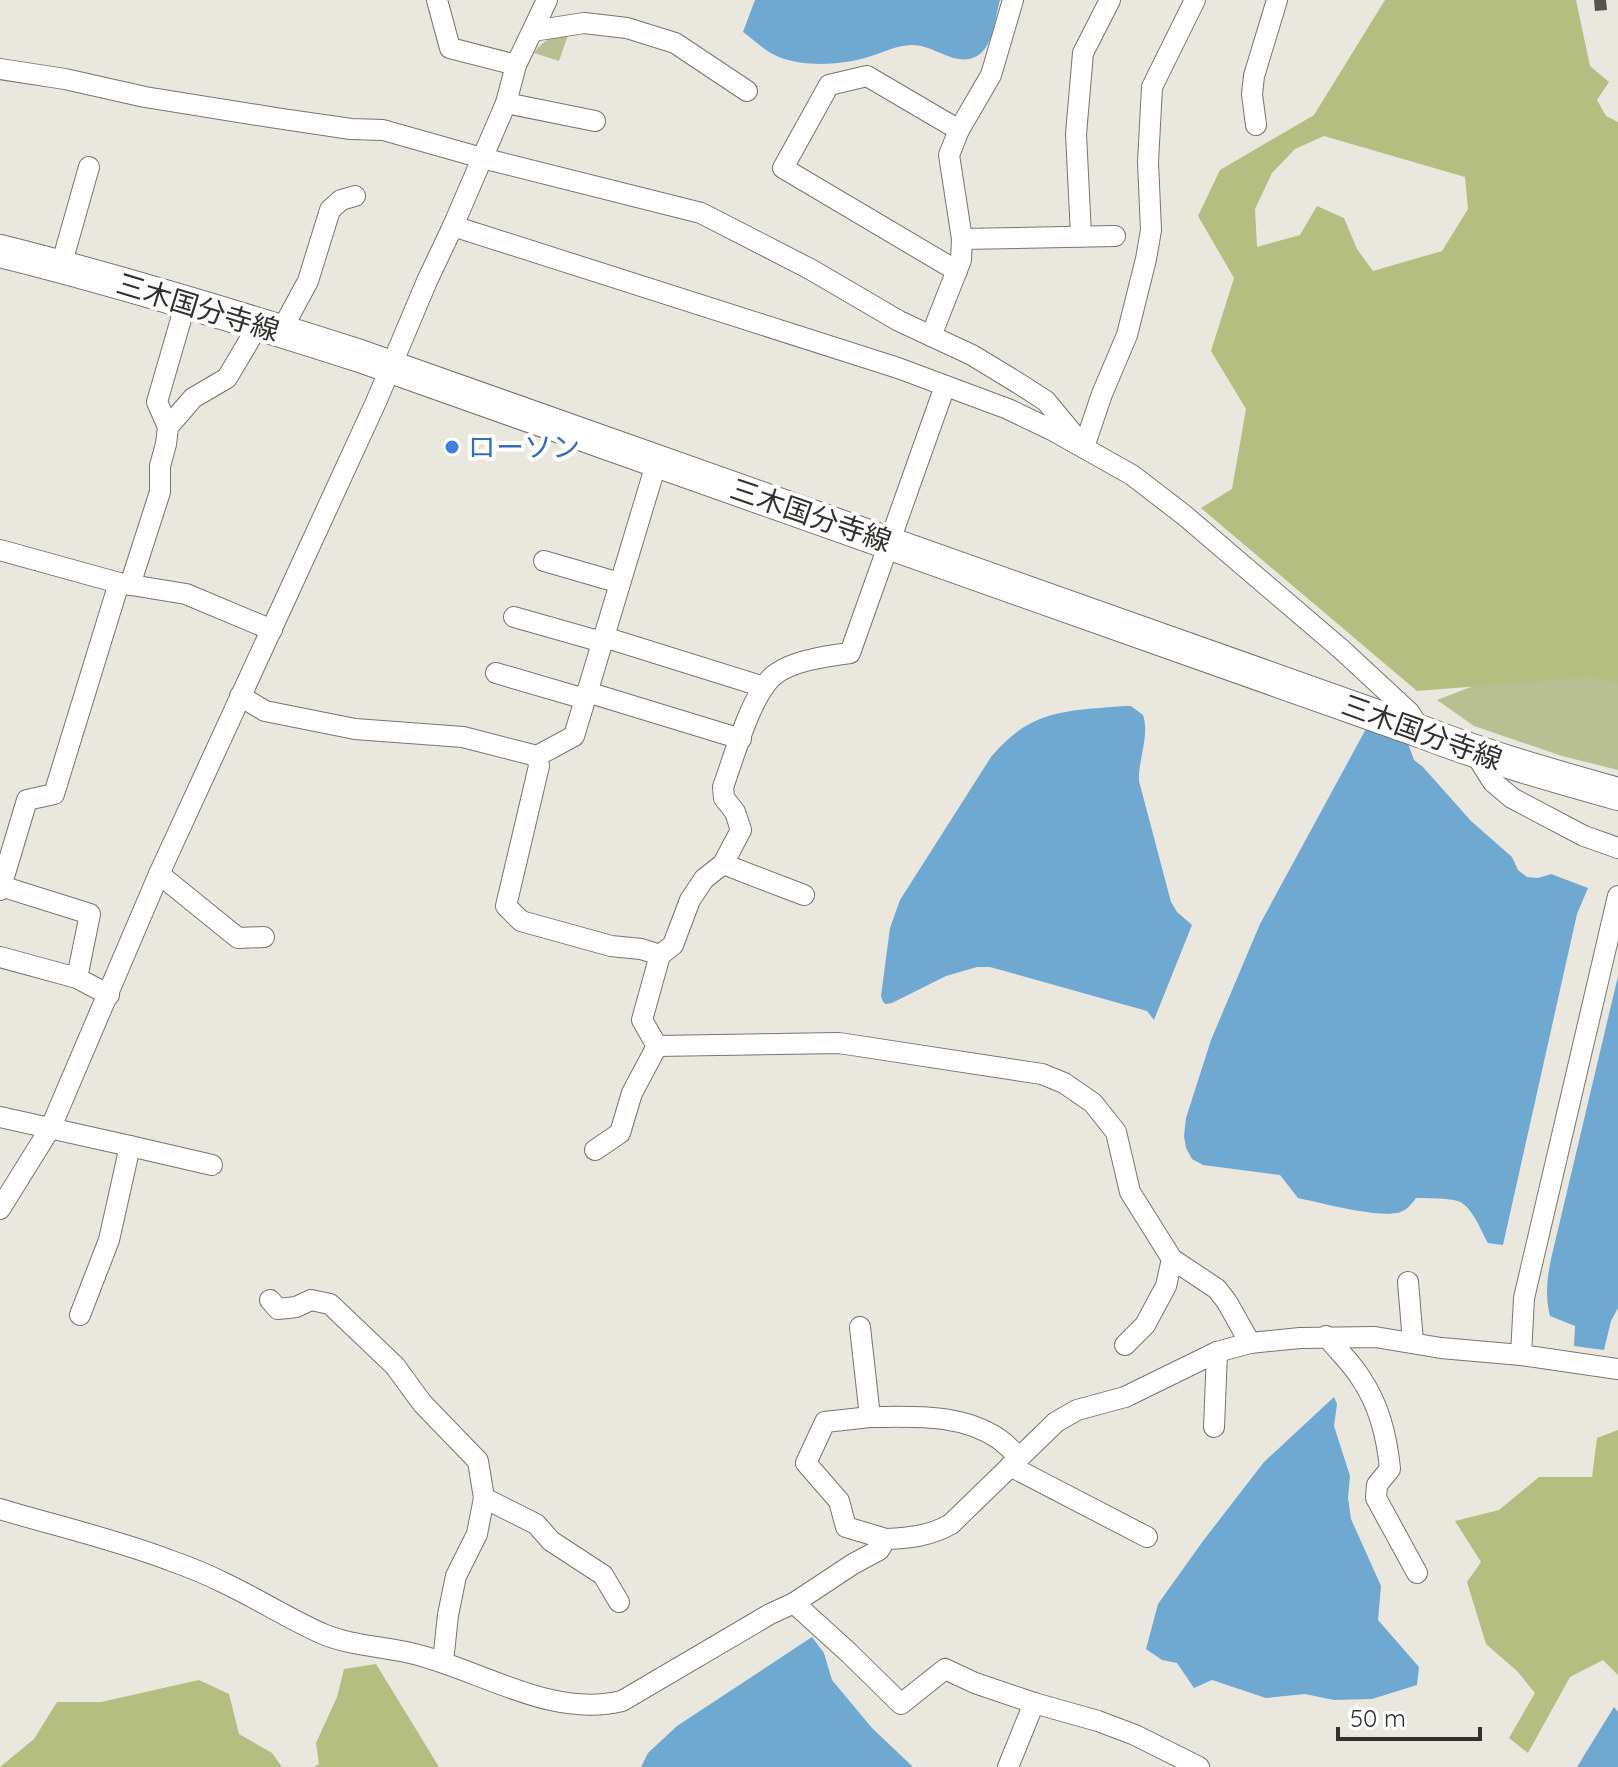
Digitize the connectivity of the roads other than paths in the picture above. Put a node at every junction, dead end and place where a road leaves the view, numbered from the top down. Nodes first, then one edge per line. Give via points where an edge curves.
1 (437, 0) edge
2 (547, 0) edge
3 (1013, 0) edge
4 (1110, 0) edge
5 (1195, 0) edge
6 (1277, 0) edge
7 (533, 31) junction
8 (516, 65) junction
9 (0, 69) edge
10 (747, 91) dead end
11 (506, 103) junction
12 (595, 121) dead end
13 (1256, 125) dead end
14 (959, 130) junction
15 (482, 158) junction
16 (89, 167) dead end
17 (355, 196) dead end
18 (453, 226) junction
19 (1081, 235) junction
20 (1115, 236) dead end
21 (962, 239) junction
22 (0, 251) edge
23 (61, 266) junction
24 (957, 271) junction
25 (186, 302) junction
26 (270, 328) junction
27 (931, 336) junction
28 (390, 367) junction
29 (945, 386) junction
30 (168, 427) junction
31 (1084, 447) junction
32 (657, 461) junction
33 (889, 543) junction
34 (0, 550) edge
35 (544, 561) dead end
36 (620, 583) junction
37 (124, 584) junction
38 (514, 617) dead end
39 (272, 630) junction
40 (603, 639) junction
41 (496, 673) dead end
42 (764, 687) junction
43 (240, 696) junction
44 (586, 696) junction
45 (1422, 732) junction
46 (741, 739) junction
47 (1474, 752) junction
48 (537, 756) junction
49 (1618, 794) edge
50 (1618, 848) edge
51 (723, 864) junction
52 (159, 874) junction
53 (1, 888) edge
54 (804, 895) dead end
55 (1618, 896) edge
56 (264, 937) dead end
57 (660, 955) junction
58 (0, 957) edge
59 (77, 978) junction
60 (109, 995) junction
61 (657, 1046) junction
62 (0, 1117) edge
63 (51, 1127) junction
64 (130, 1146) junction
65 (595, 1150) dead end
66 (212, 1165) dead end
67 (0, 1209) edge
68 (1172, 1259) junction
69 (1408, 1282) dead end
70 (270, 1300) dead end
71 (80, 1315) dead end
72 (860, 1327) dead end
73 (1326, 1336) junction
74 (1413, 1342) junction
75 (1250, 1343) junction
76 (1125, 1345) dead end
77 (1217, 1352) junction
78 (1521, 1355) junction
79 (1618, 1369) edge
80 (870, 1417) junction
81 (1214, 1427) dead end
82 (1014, 1461) junction
83 (484, 1498) junction
84 (0, 1509) edge
85 (1147, 1537) dead end
86 (886, 1539) junction
87 (1417, 1573) dead end
88 (619, 1602) dead end
89 (794, 1603) junction
90 (443, 1662) junction
91 (1034, 1703) junction
92 (1008, 1767) edge
93 (1199, 1767) edge

1 - 8 street via 450,48
2 - 7 street
3 - 14 street via 991,75
4 - 19 street via 1083,53 1076,134
5 - 31 street via 1152,87 1146,259 1127,335
6 - 13 street via 1254,76
7 - 8 street
7 - 10 street via 584,23 627,28 675,43
8 - 11 street
9 - 15 street via 276,118 383,130
11 - 12 street
11 - 15 street
14 - 21 street via 949,155
14 - 24 street via 867,76 829,85 783,168
15 - 18 street
15 - 27 street via 701,213
16 - 23 street
17 - 26 street via 330,210 308,281
18 - 28 street
18 - 29 street
19 - 20 street
19 - 21 street
21 - 24 street
22 - 23 main road, 三木国分寺線
23 - 25 main road, 三木国分寺線
24 - 27 street
25 - 26 main road, 三木国分寺線
25 - 30 street via 157,402
26 - 28 main road, 三木国分寺線
26 - 30 street via 227,378 193,398
27 - 31 street via 1046,401
28 - 32 main road, 三木国分寺線
28 - 39 street
29 - 31 street via 1008,409
29 - 33 street
30 - 37 street via 160,492
31 - 45 street via 1132,475 1262,581 1409,712
32 - 33 main road, 三木国分寺線
32 - 36 street
33 - 42 street via 850,653 810,659 773,675
33 - 45 main road, 三木国分寺線
34 - 37 street
35 - 36 street
36 - 40 street
37 - 39 street via 186,594
37 - 53 street via 54,794 27,800
38 - 40 street
39 - 43 street
40 - 42 street
40 - 44 street
41 - 44 street
42 - 46 street
43 - 48 street via 265,711 355,729 463,737
43 - 52 street
44 - 46 street
44 - 48 street via 574,736
45 - 47 main road, 三木国分寺線
46 - 51 street via 723,787 741,830
47 - 49 main road, 三木国分寺線
47 - 50 street via 1493,782 1512,798
48 - 57 street via 506,906 521,921
51 - 54 street
51 - 57 street via 704,879 673,945
52 - 56 street via 238,938
52 - 60 street
53 - 59 street via 90,914
55 - 78 street via 1524,1298
57 - 61 street via 642,1020
58 - 59 street
59 - 60 street
60 - 63 street
61 - 65 street via 632,1093 620,1133
61 - 68 street via 839,1043 1042,1074 1064,1083 1093,1103 1116,1132 1130,1192
62 - 63 street
63 - 64 street
63 - 67 street
64 - 66 street
64 - 71 street via 109,1240
68 - 75 street via 1217,1289
68 - 76 street via 1166,1286 1145,1325
69 - 74 street
70 - 83 street via 278,1309 311,1300 330,1304 395,1366 422,1403 478,1461
72 - 80 street
73 - 74 street
73 - 75 street
73 - 87 street via 1362,1379 1378,1412 1388,1440 1390,1469 1377,1485 1376,1498
74 - 78 street
75 - 77 street
77 - 81 street
77 - 82 street via 1125,1397 1077,1410
78 - 79 street
80 - 82 street via 960,1421 999,1439
80 - 86 street via 825,1422 806,1463 839,1501 846,1527
82 - 85 street
82 - 86 street via 938,1532
83 - 88 street via 536,1524 551,1541 603,1575
83 - 90 street via 477,1534 456,1576
84 - 90 street via 166,1559 325,1635
86 - 89 street via 879,1550
89 - 90 street via 622,1701 605,1705 567,1704
89 - 91 street via 901,1704 945,1669
91 - 92 street
91 - 93 street via 1135,1735

